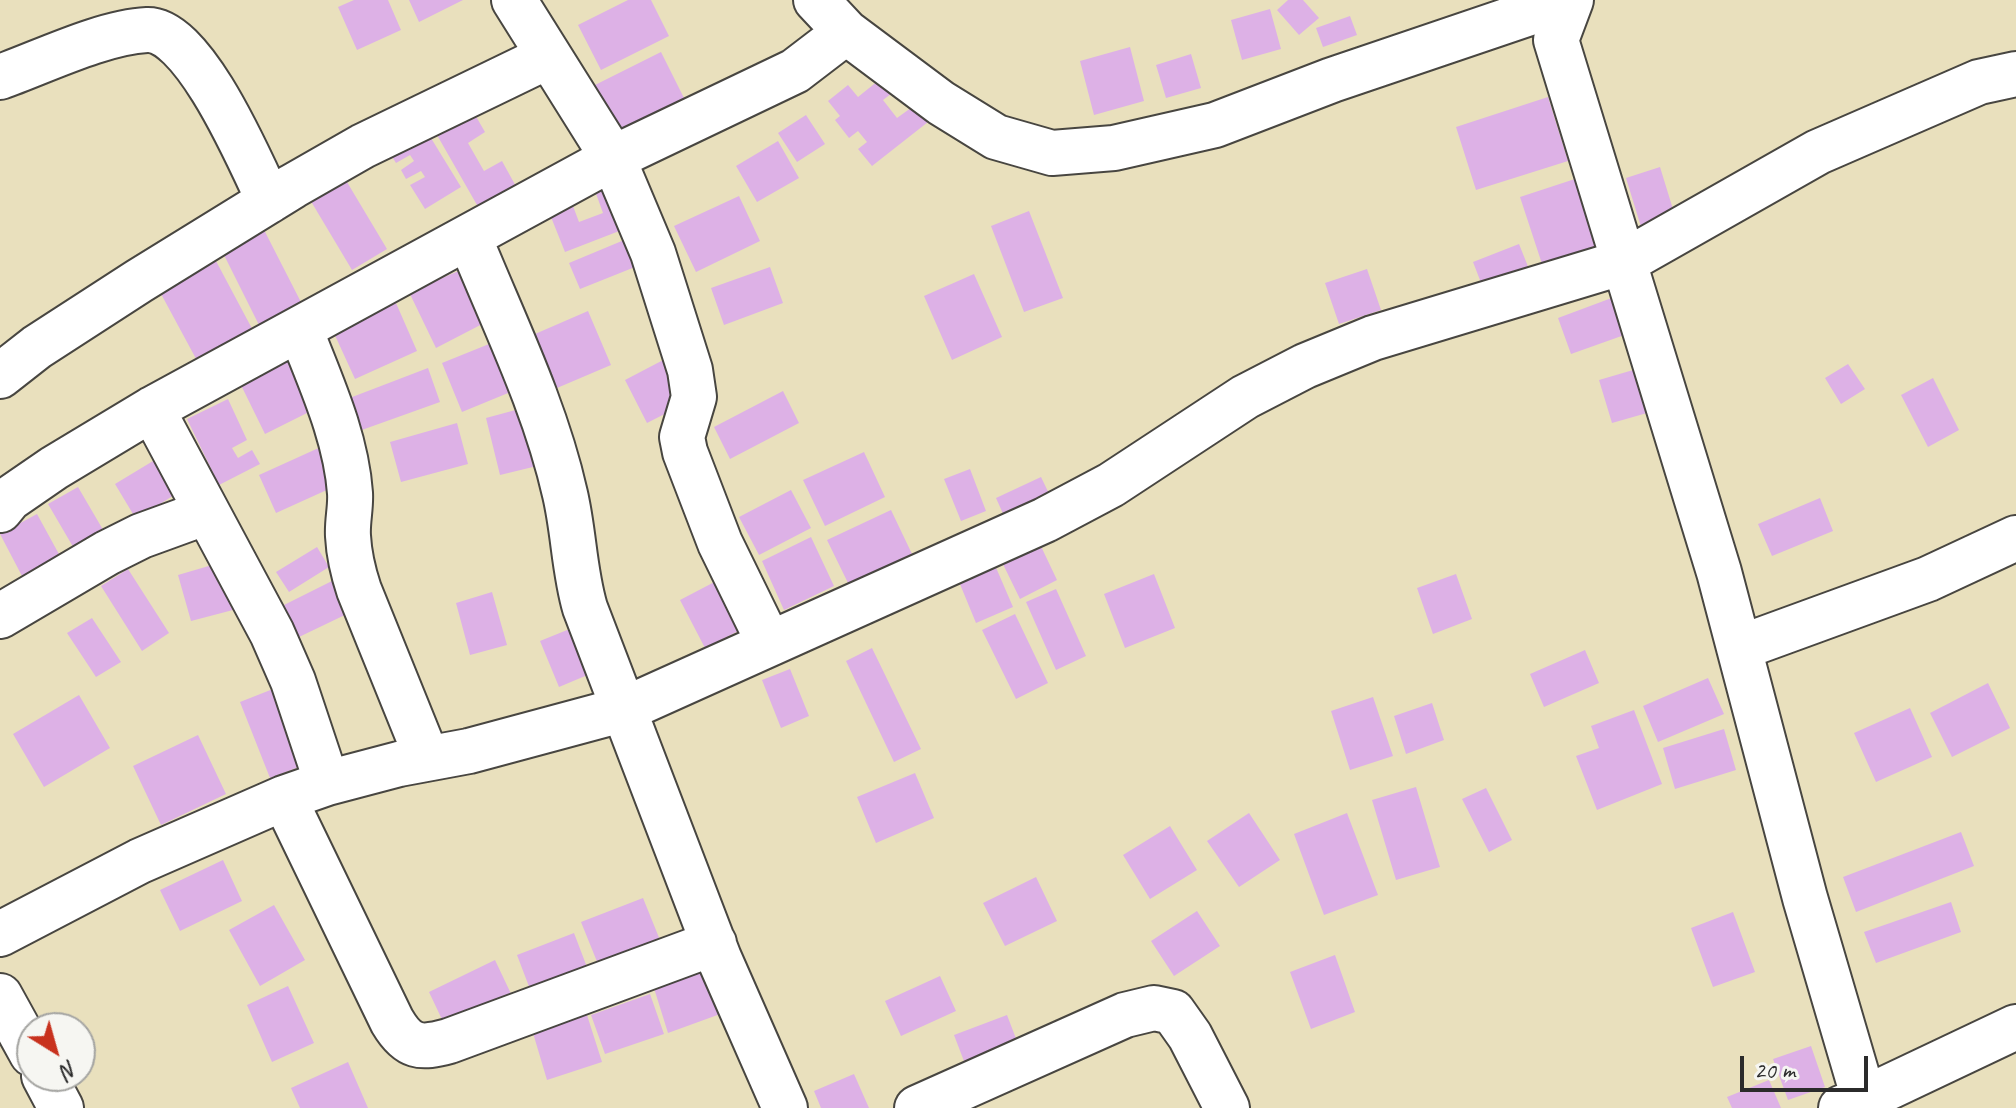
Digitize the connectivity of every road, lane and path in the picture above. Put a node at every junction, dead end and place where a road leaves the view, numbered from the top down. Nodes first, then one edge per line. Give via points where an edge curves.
1 (514, 0) edge
2 (816, 0) edge
3 (1569, 0) edge
4 (846, 32) junction
5 (549, 56) junction
6 (2016, 74) edge
7 (0, 77) edge
8 (613, 158) junction
9 (269, 201) junction
10 (469, 237) junction
11 (1624, 262) junction
12 (300, 329) junction
13 (0, 376) edge
14 (152, 409) junction
15 (0, 510) edge
16 (207, 512) junction
17 (2016, 538) edge
18 (6, 601) edge
19 (769, 643) junction
20 (1739, 648) junction
21 (625, 709) junction
22 (427, 758) junction
23 (327, 783) junction
24 (284, 798) junction
25 (0, 934) edge
26 (714, 943) junction
27 (0, 996) edge
28 (16, 1025) edge
29 (2016, 1027) edge
30 (1858, 1105) edge
31 (785, 1108) edge
32 (917, 1108) edge
33 (1227, 1108) edge

1 - 5 street
2 - 4 street
3 - 4 street via 1215,125 1114,148 1052,153 996,137
3 - 11 street via 1556,40
4 - 8 street via 795,71
5 - 8 street
5 - 9 street via 363,146
6 - 11 street via 1979,82 1818,152
7 - 9 street via 115,35 151,29 174,41 197,67 227,112
8 - 10 street
8 - 19 street via 653,253 690,370 694,397 682,437 685,452 720,543
9 - 13 street via 37,347
10 - 12 street
10 - 21 street via 548,436 566,496 577,580
11 - 19 street via 1373,338 1305,366 1245,397 1111,485 1058,513
11 - 20 street
12 - 14 street
12 - 22 street via 344,453 354,576
14 - 15 street via 54,468
14 - 16 street
16 - 18 street via 141,536
16 - 23 street via 272,633
17 - 20 street via 1928,579
19 - 21 street
20 - 30 street
21 - 22 street
21 - 26 street
22 - 23 street
23 - 24 street
24 - 25 street via 140,861
24 - 26 street via 392,1021 412,1043 425,1047 449,1041
26 - 31 street
27 - 28 street
29 - 30 street
32 - 33 street via 1125,1015 1154,1008 1173,1012

